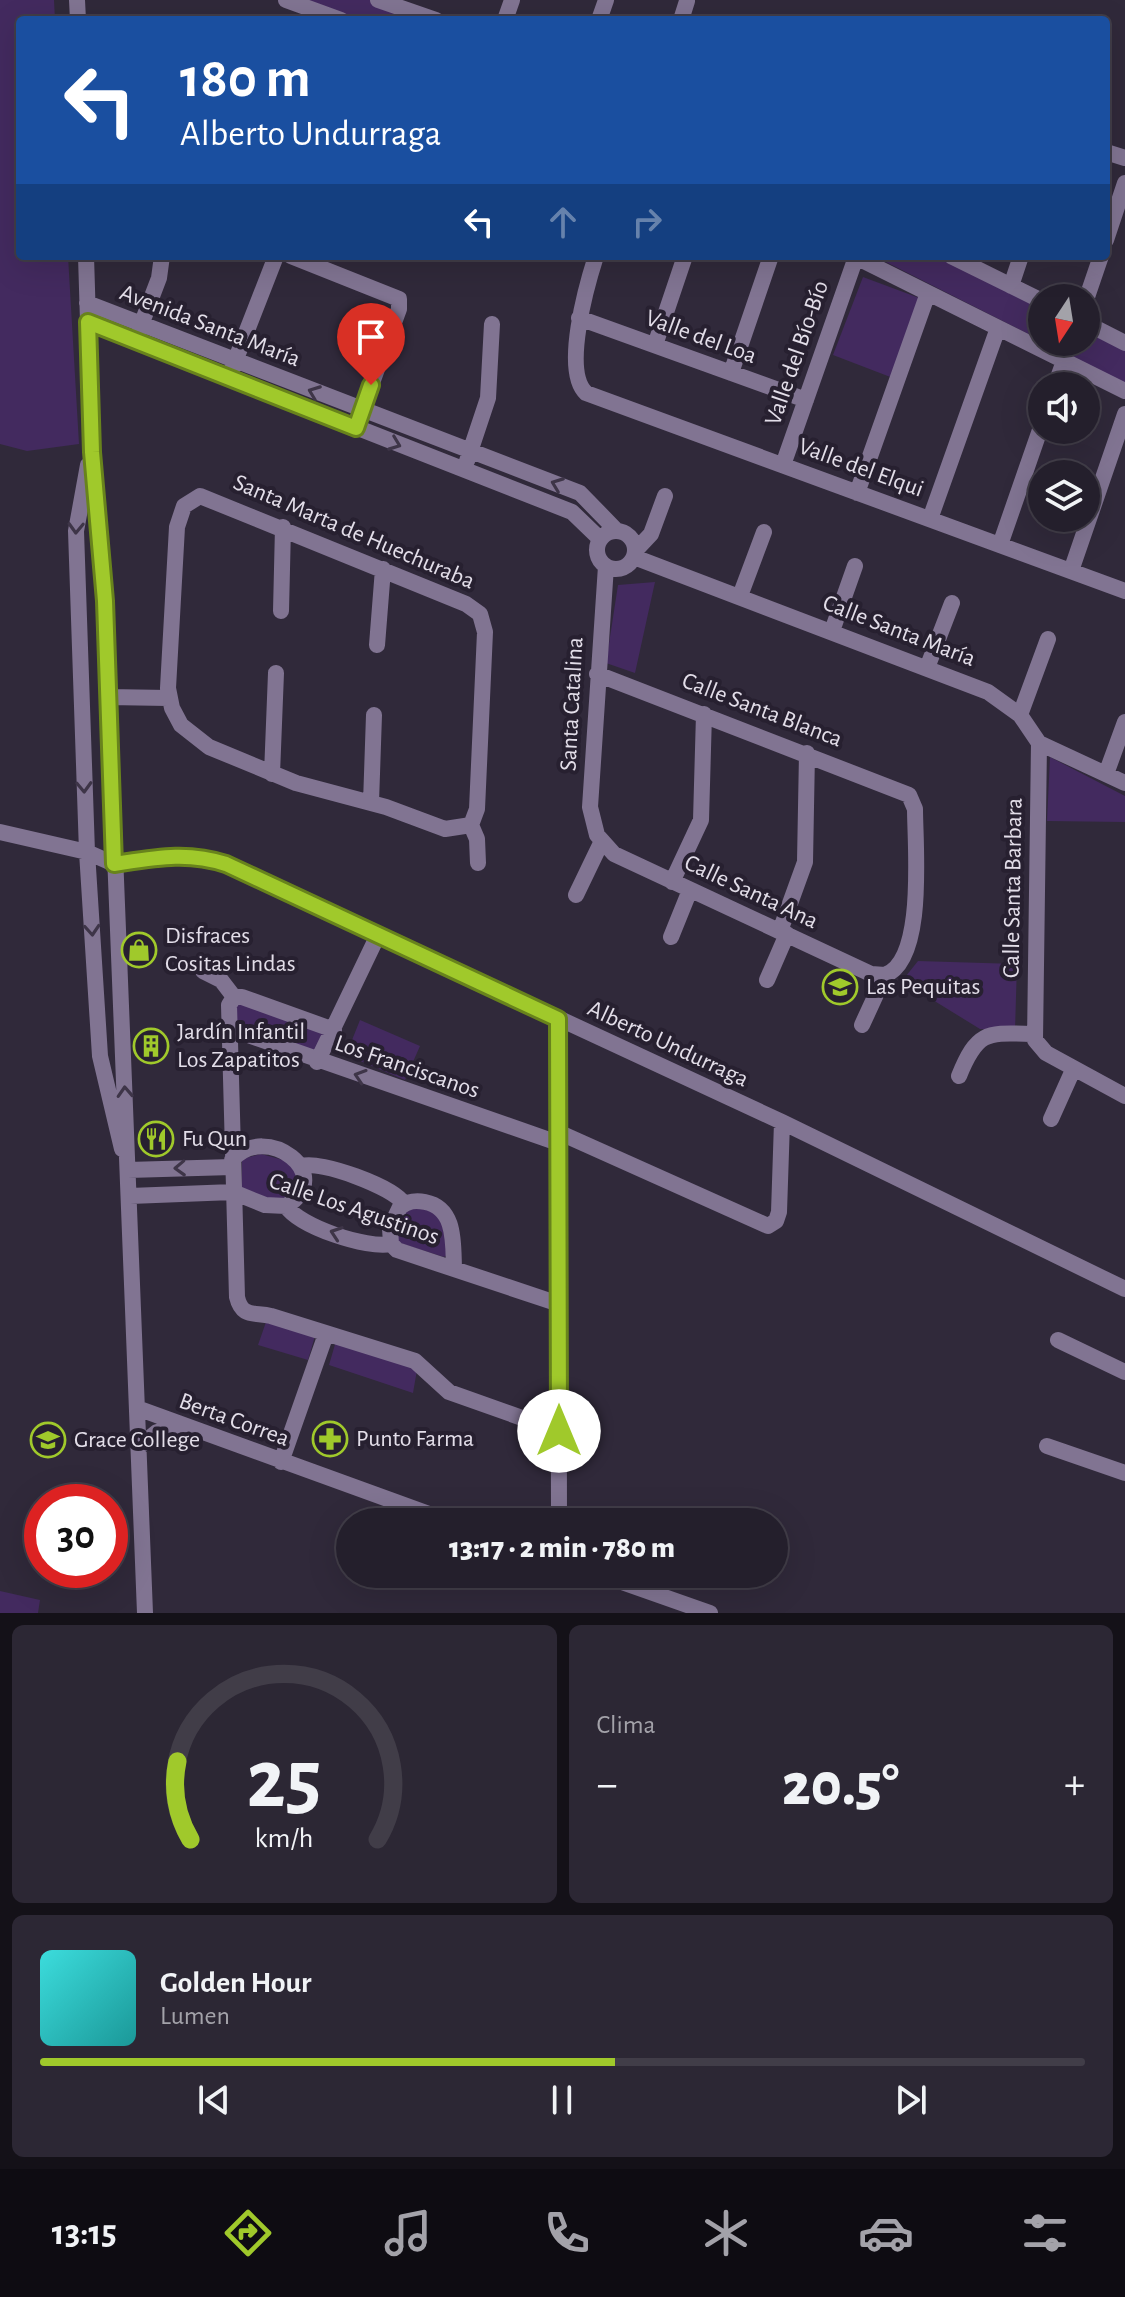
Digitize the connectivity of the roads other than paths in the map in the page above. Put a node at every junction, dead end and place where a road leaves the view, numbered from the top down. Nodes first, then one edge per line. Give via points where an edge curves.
1 (286, 0) edge
2 (378, 0) edge
3 (411, 11) edge
4 (330, 16) edge
5 (1125, 183) edge
6 (1110, 228) edge
7 (86, 260) edge
8 (161, 260) edge
9 (274, 260) edge
10 (301, 260) edge
11 (595, 260) edge
12 (684, 260) edge
13 (770, 260) edge
14 (854, 260) edge
15 (863, 260) edge
16 (959, 260) edge
17 (1020, 260) edge
18 (1100, 260) edge
19 (1091, 284) edge
20 (1011, 286) junction
21 (928, 293) junction
22 (1028, 294) edge
23 (87, 303) junction
24 (579, 318) junction
25 (88, 322) junction
26 (141, 324) junction
27 (492, 324) dead end
28 (998, 328) junction
29 (1100, 330) edge
30 (134, 341) junction
31 (1125, 343) edge
32 (655, 345) junction
33 (235, 361) junction
34 (1064, 361) junction
35 (1060, 372) edge
36 (731, 373) junction
37 (229, 378) junction
38 (1125, 391) edge
39 (806, 400) junction
40 (362, 411) junction
41 (1125, 414) edge
42 (356, 428) junction
43 (1035, 444) edge
44 (470, 451) junction
45 (92, 452) junction
46 (783, 465) junction
47 (463, 470) junction
48 (857, 493) junction
49 (665, 496) dead end
50 (930, 519) junction
51 (283, 527) junction
52 (617, 531) junction
53 (764, 532) dead end
54 (600, 539) junction
55 (1000, 545) junction
56 (635, 554) junction
57 (606, 566) junction
58 (855, 566) dead end
59 (383, 569) junction
60 (1071, 571) junction
61 (1125, 591) edge
62 (740, 596) junction
63 (952, 603) dead end
64 (281, 611) dead end
65 (832, 631) junction
66 (1048, 639) dead end
67 (377, 645) dead end
68 (927, 668) junction
69 (276, 673) dead end
70 (597, 674) junction
71 (108, 697) junction
72 (168, 698) junction
73 (704, 714) junction
74 (374, 715) dead end
75 (1020, 715) junction
76 (1125, 722) edge
77 (1039, 743) junction
78 (110, 752) junction
79 (83, 753) junction
80 (807, 753) junction
81 (272, 774) junction
82 (1106, 774) junction
83 (1125, 783) edge
84 (371, 803) junction
85 (471, 825) junction
86 (0, 832) edge
87 (601, 843) junction
88 (87, 852) junction
89 (478, 863) dead end
90 (114, 864) junction
91 (672, 882) junction
92 (690, 890) junction
93 (576, 895) dead end
94 (783, 933) junction
95 (378, 935) junction
96 (671, 937) dead end
97 (203, 971) dead end
98 (885, 975) junction
99 (767, 980) dead end
100 (234, 997) junction
101 (558, 1019) junction
102 (862, 1025) dead end
103 (228, 1028) junction
104 (334, 1030) junction
105 (1034, 1034) junction
106 (317, 1062) junction
107 (1073, 1070) junction
108 (959, 1076) dead end
109 (1125, 1096) edge
110 (1051, 1119) dead end
111 (782, 1122) junction
112 (558, 1138) junction
113 (232, 1164) junction
114 (302, 1166) junction
115 (128, 1170) junction
116 (233, 1192) junction
117 (130, 1196) junction
118 (404, 1204) junction
119 (286, 1206) junction
120 (391, 1244) junction
121 (454, 1268) junction
122 (1125, 1289) edge
123 (559, 1304) junction
124 (326, 1334) junction
125 (1058, 1340) dead end
126 (1125, 1372) edge
127 (137, 1408) junction
128 (179, 1425) junction
129 (559, 1431) junction
130 (140, 1446) junction
131 (1047, 1446) dead end
132 (281, 1462) junction
133 (1125, 1473) edge
134 (411, 1508) edge
135 (559, 1508) edge
136 (639, 1588) edge
137 (145, 1613) edge
138 (710, 1613) edge

1 - 4 street
2 - 3 street
5 - 6 street
7 - 23 street
8 - 26 street
9 - 33 street
10 - 40 street via 399,299
11 - 24 street
12 - 32 street
13 - 36 street
14 - 39 street, Valle del Bío-Bío
15 - 21 street
16 - 20 street
17 - 20 street
18 - 19 street
20 - 22 street
21 - 28 street
21 - 48 street
23 - 25 street
23 - 26 street, Avenida Santa María
24 - 32 street, Valle del Loa
24 - 46 street, Valle del Elqui via 581,388
25 - 30 street, Avenida Santa María
25 - 45 street
26 - 30 street
26 - 33 street, Avenida Santa María
27 - 44 street via 488,398
28 - 34 street
28 - 50 street
29 - 31 street
30 - 37 street, Avenida Santa María
32 - 36 street, Valle del Loa
33 - 37 street
40 -> 33 street, Avenida Santa María
34 - 35 street
34 - 38 street
36 - 39 street, Valle del Loa
37 - 42 street, Avenida Santa María
39 - 46 street, Valle del Bío-Bío
40 - 42 street
40 - 44 street, Avenida Santa María
41 - 60 street
42 -> 47 street, Avenida Santa María
43 - 55 street
44 - 47 street
52 -> 44 street, Avenida Santa María via 580,493
45 - 71 street
45 -> 79 street via 76,531
46 - 48 street, Valle del Elqui
47 - 54 street, Avenida Santa María via 572,512
48 - 50 street, Valle del Elqui
49 - 56 street via 651,534
50 - 55 street, Valle del Elqui
51 - 59 street, Santa Marta de Huechuraba
51 - 64 street
51 - 72 street, Santa Marta de Huechuraba via 207,496 184,506 177,527
52 - 54 street
52 - 56 street, Avenida Santa María via 628,535
53 - 62 street
54 - 57 street via 598,556
55 - 60 street, Valle del Elqui
56 - 57 street via 619,569
56 - 62 street, Calle Santa María
57 - 70 street, Santa Catalina
58 - 65 street
59 - 67 street
59 - 85 street, Santa Marta de Huechuraba via 471,606 483,620 477,809
60 - 61 street, Valle del Elqui
62 - 65 street, Calle Santa María
63 - 68 street
65 - 68 street, Calle Santa María
66 - 75 street
68 - 75 street, Calle Santa María via 1000,698
69 - 81 street
70 - 73 street, Calle Santa Blanca
70 - 87 street, Santa Catalina via 590,807
71 - 72 street
71 - 78 street
72 - 81 street via 181,725 199,741
73 - 80 street, Calle Santa Blanca
73 - 91 street via 701,820
74 - 84 street
75 - 77 street, Calle Santa María
76 - 82 street
77 - 82 street
77 - 105 street, Calle Santa Barbara
78 - 79 street
78 - 90 street
79 -> 88 street
80 - 94 street via 805,862
80 - 98 street, Calle Santa Blanca via 909,795 915,809 914,920 901,962
81 - 84 street
82 - 83 street
84 - 85 street via 445,829
85 - 89 street
86 - 88 street
87 - 91 street, Calle Santa Ana
87 - 93 street
88 - 90 street
88 -> 115 street via 102,1072
90 - 95 street, Alberto Undurraga via 175,855 213,860
115 -> 90 street
91 - 92 street, Calle Santa Ana
92 - 94 street, Calle Santa Ana
92 - 96 street
94 - 98 street, Calle Santa Ana via 871,974
94 - 99 street
95 - 101 street, Alberto Undurraga
95 - 104 street
97 - 100 street, Los Franciscanos via 221,980
98 - 102 street
100 - 103 street
100 - 104 street, Los Franciscanos
101 - 111 street, Alberto Undurraga
101 - 112 street
103 - 106 street, Los Franciscanos
103 - 113 street
104 - 106 street
105 - 107 street via 1041,1050
105 - 108 street via 980,1038
112 -> 106 street, Los Franciscanos
107 - 109 street
107 - 110 street
111 - 112 street, Los Franciscanos via 779,1212 768,1226
111 - 122 street, Alberto Undurraga
112 - 123 street
113 - 114 street via 247,1148 264,1147 296,1157
113 -> 115 street
113 - 116 street
114 - 118 street via 319,1164 393,1192
114 - 119 street via 301,1188
115 - 117 street
116 - 117 street, Calle Los Agustinos
116 - 119 street, Calle Los Agustinos via 265,1205
116 - 124 street via 237,1297 243,1311
117 - 127 street
118 - 120 street via 393,1216
118 - 121 street via 430,1203 445,1214 452,1231
120 -> 119 street, Calle Los Agustinos via 371,1245 305,1223
120 - 121 street, Calle Los Agustinos
121 - 123 street, Calle Los Agustinos
123 - 129 street
124 - 129 street via 415,1361 449,1392
124 - 132 street
125 - 126 street
127 - 128 street, Berta Correa
127 - 130 street
128 - 130 street via 157,1432
128 - 132 street, Berta Correa
129 - 135 street
130 - 137 street
131 - 133 street
132 - 134 street, Berta Correa
136 - 138 street

